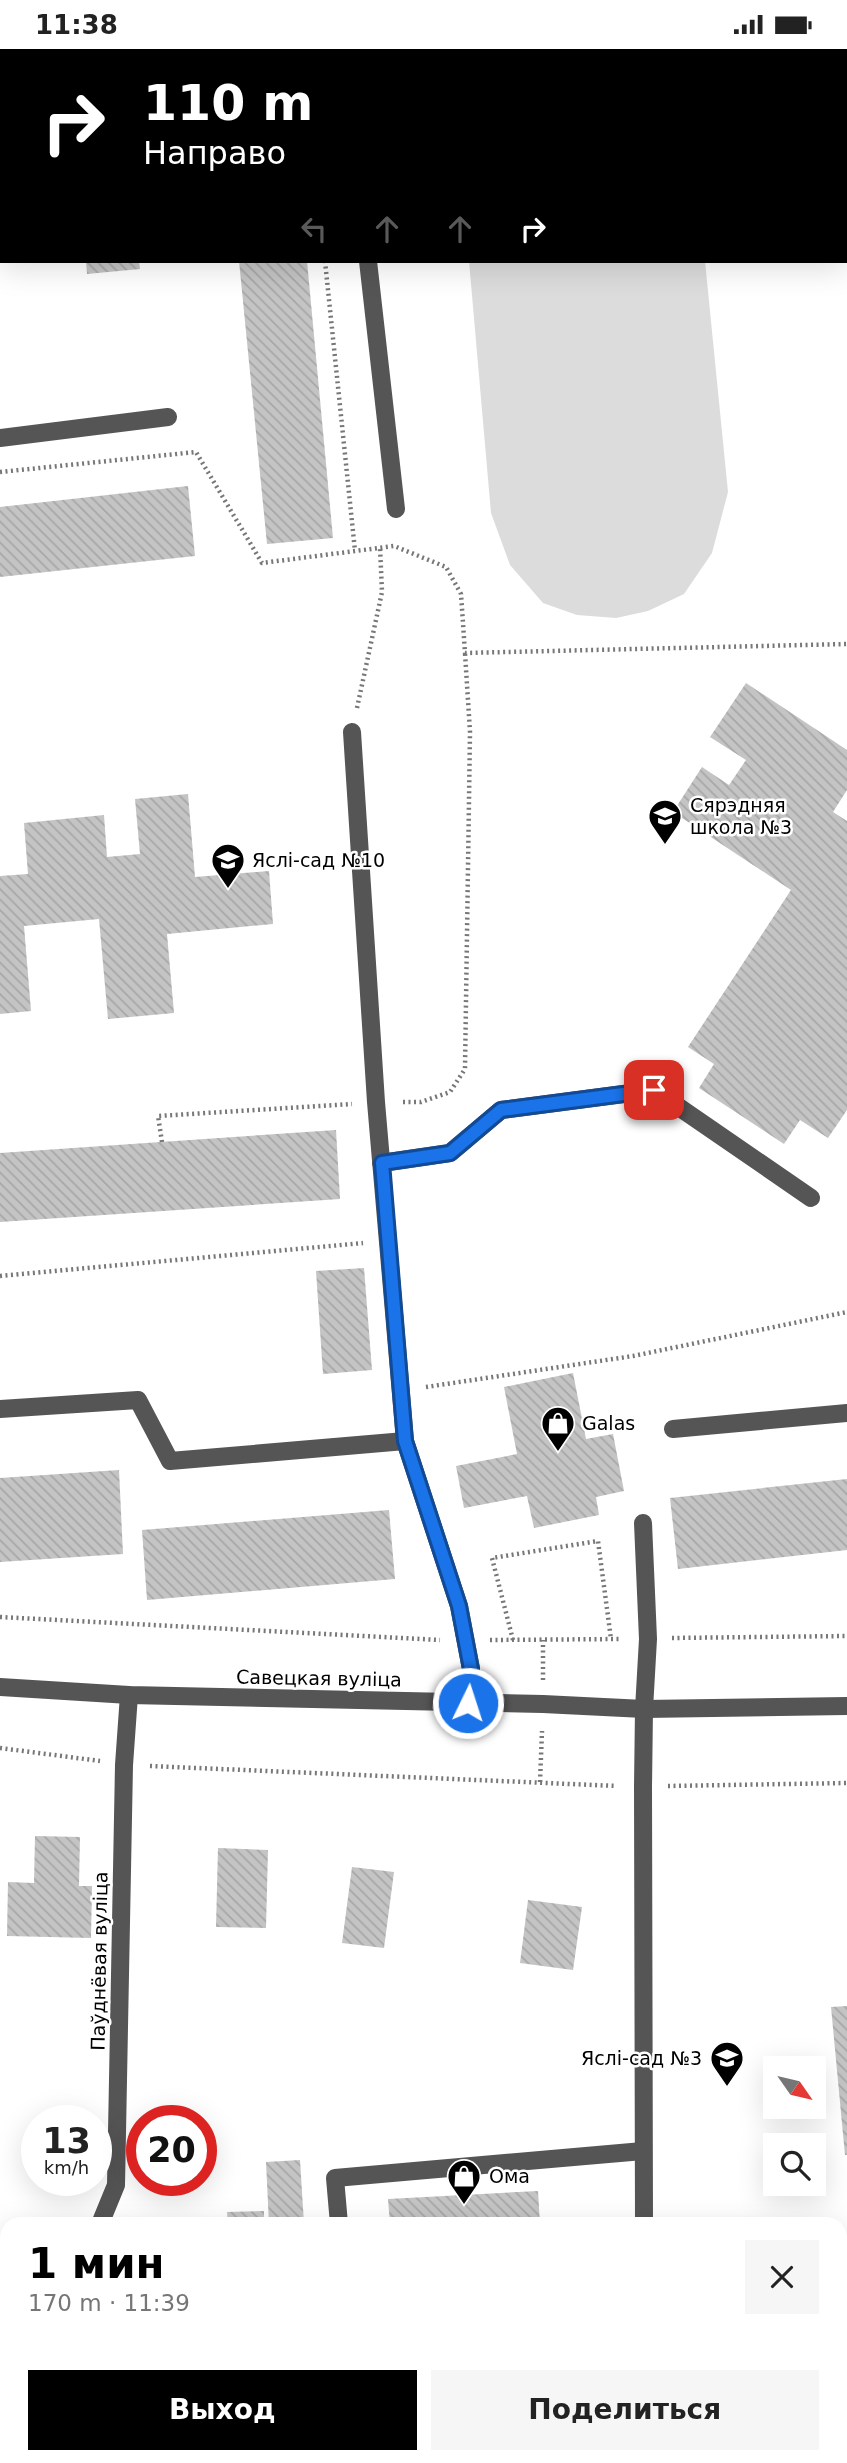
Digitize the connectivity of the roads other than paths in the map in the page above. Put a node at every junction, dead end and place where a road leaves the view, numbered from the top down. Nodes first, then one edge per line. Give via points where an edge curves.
1 (368, 263) edge
2 (168, 417) dead end
3 (0, 438) edge
4 (396, 509) dead end
5 (352, 732) road end
6 (382, 1163) junction
7 (811, 1198) dead end
8 (0, 1409) edge
9 (847, 1413) edge
10 (673, 1429) dead end
11 (405, 1441) junction
12 (643, 1523) dead end
13 (0, 1687) edge
14 (128, 1695) junction
15 (468, 1703) junction
16 (847, 1706) edge
17 (644, 1709) junction
18 (643, 2151) junction
19 (103, 2217) edge
20 (338, 2217) edge
21 (644, 2217) edge

1 - 4 street
2 - 3 street
5 - 6 street
6 - 7 street via 450,1153 501,1110 654,1090
6 - 11 street
8 - 11 street via 138,1400 170,1461
9 - 10 street
11 - 15 street via 459,1606 471,1669
12 - 17 street via 649,1639
13 - 14 street, Савецкая вуліца
14 - 15 street, Савецкая вуліца
14 - 19 street, Паўднёвая вуліца via 116,2185
15 - 17 street, Савецкая вуліца
16 - 17 street, Савецкая вуліца
17 - 18 street
18 - 20 street via 335,2178
18 - 21 street

